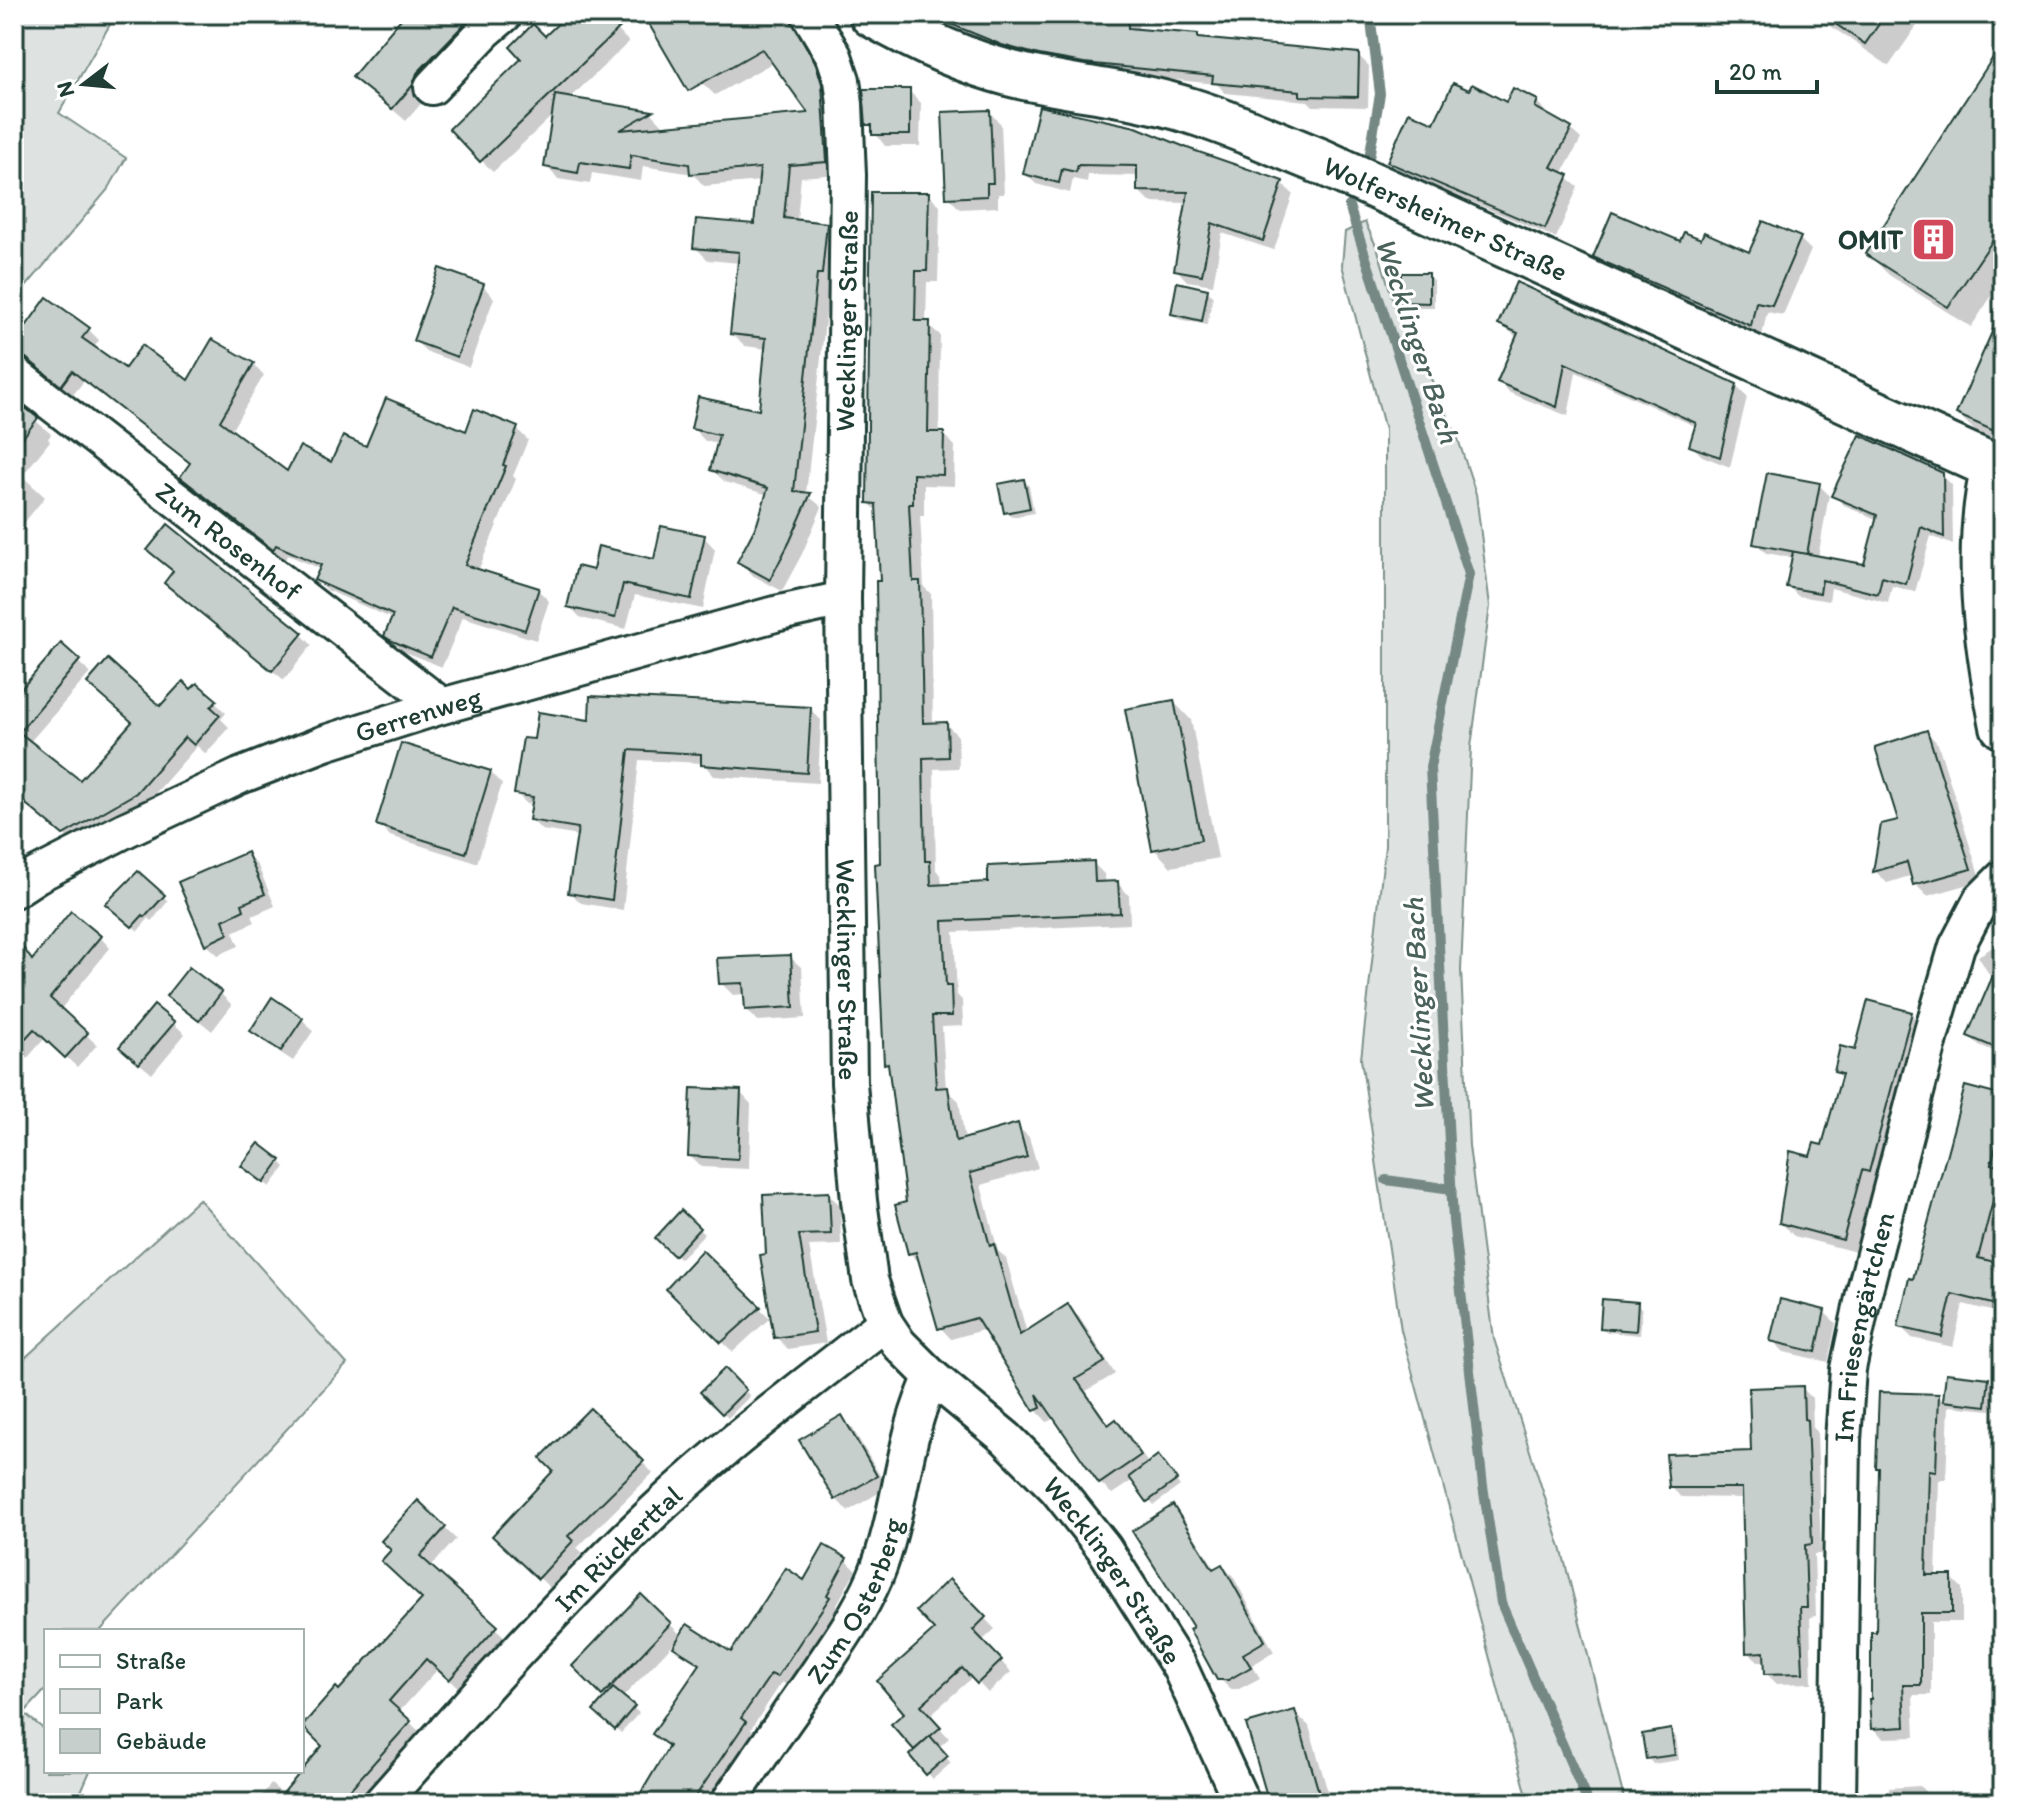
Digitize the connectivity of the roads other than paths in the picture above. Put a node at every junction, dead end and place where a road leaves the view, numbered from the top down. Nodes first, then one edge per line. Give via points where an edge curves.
1 (505, 14) edge
2 (809, 14) edge
3 (872, 14) edge
4 (432, 87) dead end
5 (14, 374) edge
6 (1999, 468) edge
7 (843, 599) junction
8 (442, 706) junction
9 (2003, 726) edge
10 (2003, 878) edge
11 (14, 890) edge
12 (885, 1323) junction
13 (932, 1377) junction
14 (381, 1803) edge
15 (728, 1803) edge
16 (1242, 1803) edge
17 (1838, 1803) edge

1 - 4 street
2 - 7 street, Wecklinger Straße via 834,56 845,104
3 - 6 street, Wolfersheimer Straße via 968,61 1178,107 1322,162
5 - 8 street, Zum Rosenhof
6 - 9 street via 1984,533 1985,604
7 - 8 street, Gerrenweg
7 - 12 street, Wecklinger Straße via 849,1083 870,1280
8 - 11 street, Gerrenweg via 240,776
10 - 17 street, Im Friesengärtchen via 1981,900 1957,946 1848,1369
12 - 13 street, Wecklinger Straße
12 - 14 street, Im Rückerttal via 734,1441 655,1511 511,1657
13 - 15 street, Zum Osterberg via 915,1416 875,1576 848,1629
13 - 16 street, Wecklinger Straße via 1006,1438 1056,1488 1104,1548 1180,1668

